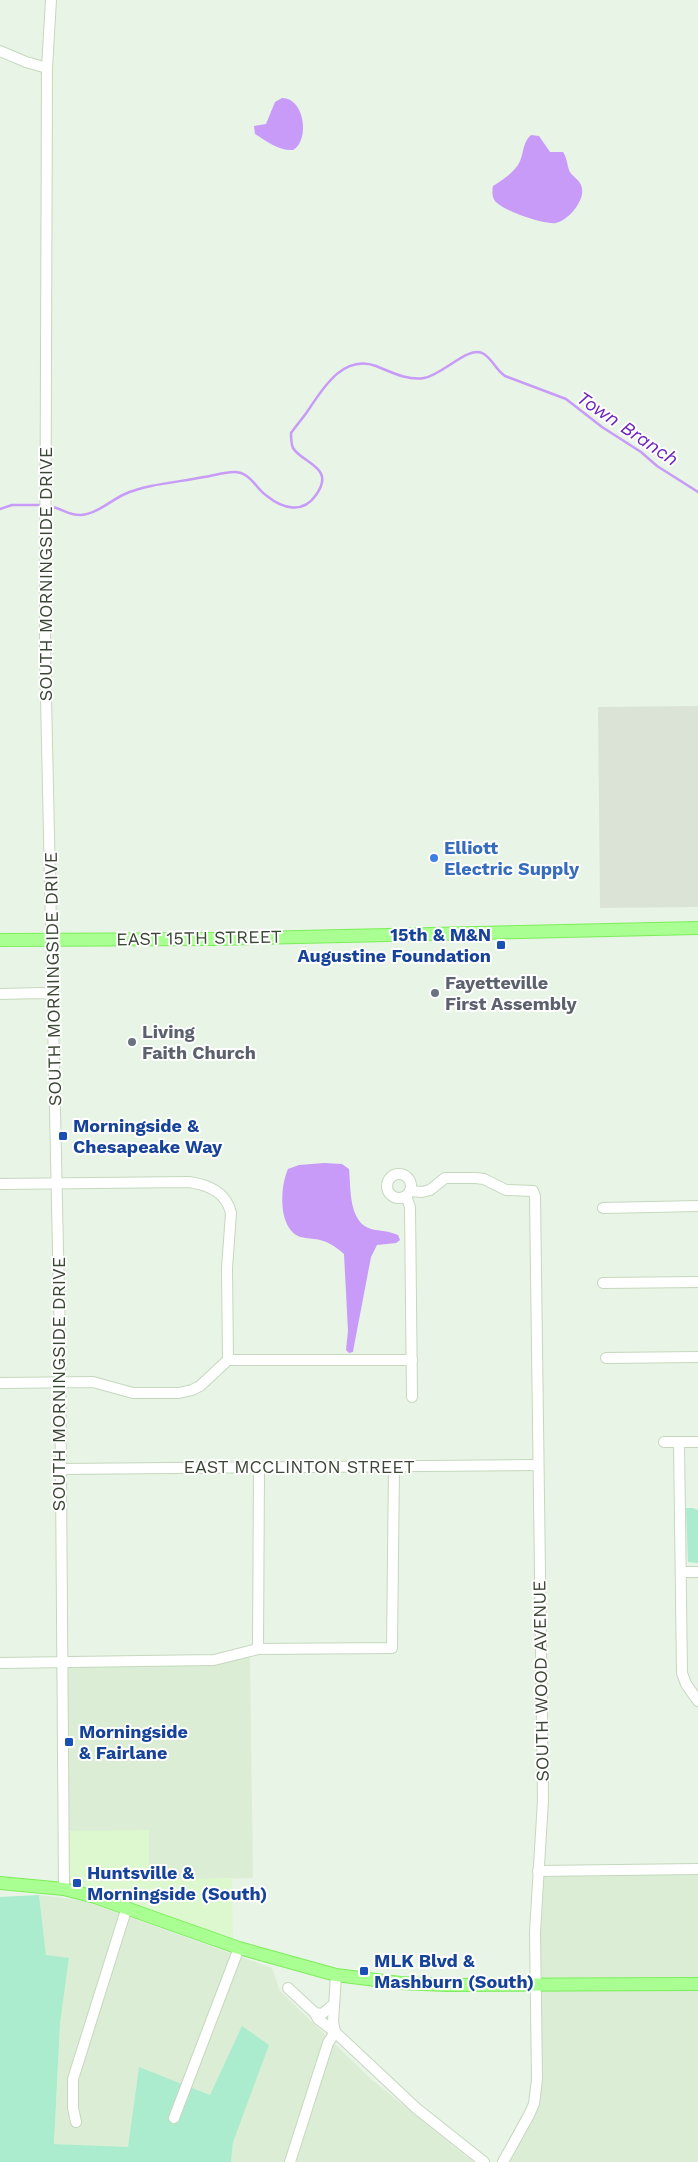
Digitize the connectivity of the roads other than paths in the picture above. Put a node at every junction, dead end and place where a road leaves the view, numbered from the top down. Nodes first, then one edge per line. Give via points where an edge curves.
1 (51, 0) edge
2 (0, 51) edge
3 (47, 68) junction
4 (698, 928) edge
5 (0, 940) edge
6 (52, 941) junction
7 (0, 994) edge
8 (54, 995) junction
9 (57, 1183) junction
10 (0, 1184) edge
11 (698, 1206) edge
12 (602, 1208) dead end
13 (698, 1282) edge
14 (603, 1283) dead end
15 (698, 1357) edge
16 (606, 1358) dead end
17 (228, 1360) junction
18 (412, 1360) junction
19 (60, 1382) junction
20 (0, 1383) edge
21 (412, 1397) dead end
22 (664, 1442) dead end
23 (679, 1442) junction
24 (698, 1442) edge
25 (538, 1465) junction
26 (394, 1466) junction
27 (258, 1468) junction
28 (60, 1469) junction
29 (681, 1572) junction
30 (698, 1572) edge
31 (258, 1649) junction
32 (0, 1663) edge
33 (63, 1663) junction
34 (698, 1701) edge
35 (698, 1869) edge
36 (538, 1871) junction
37 (0, 1883) edge
38 (64, 1889) junction
39 (126, 1907) junction
40 (239, 1948) junction
41 (336, 1975) junction
42 (698, 1984) edge
43 (535, 1986) junction
44 (288, 1988) dead end
45 (334, 2004) junction
46 (315, 2013) junction
47 (335, 2032) junction
48 (174, 2118) dead end
49 (76, 2122) dead end
50 (290, 2162) edge
51 (484, 2162) edge
52 (503, 2162) edge

1 - 3 street, SOUTH MORNINGSIDE DRIVE
2 - 3 street
3 - 6 street, SOUTH MORNINGSIDE DRIVE via 45,651
4 - 6 main road, EAST 15TH STREET
5 - 6 main road, EAST 15TH STREET
6 - 8 street, SOUTH MORNINGSIDE DRIVE
7 - 8 street
8 - 9 street, SOUTH MORNINGSIDE DRIVE
9 - 10 street
9 - 17 street via 199,1183 224,1197 230,1212
9 - 19 street, SOUTH MORNINGSIDE DRIVE
11 - 12 street
13 - 14 street
15 - 16 street
17 - 18 street
17 - 19 street via 200,1386 179,1393 145,1394 93,1382
18 - 21 street
18 - 25 street, SOUTH WOOD AVENUE via 408,1193 430,1190 445,1178 484,1179 506,1190 533,1191
19 - 20 street
19 - 28 street, SOUTH MORNINGSIDE DRIVE
22 - 23 street
23 - 24 street
23 - 29 street
25 - 26 street, EAST MCCLINTON STREET
25 - 36 street, SOUTH WOOD AVENUE via 542,1800
26 - 27 street, EAST MCCLINTON STREET
26 - 31 street via 392,1648
27 - 28 street, EAST MCCLINTON STREET
27 - 31 street
28 - 33 street, SOUTH MORNINGSIDE DRIVE
29 - 30 street
29 - 34 street via 682,1673
31 - 33 street via 214,1660
32 - 33 street
33 - 38 street, SOUTH MORNINGSIDE DRIVE
35 - 36 street
36 - 43 street, SOUTH WOOD AVENUE
37 - 38 main road
38 - 39 main road
39 - 40 main road
39 - 49 street via 73,2079
40 - 41 main road
40 - 48 street
41 - 43 main road via 447,1985
41 - 45 street
42 - 43 main road
43 - 52 street, SOUTH WOOD AVENUE via 536,2092 529,2115
44 - 46 street
45 - 46 street via 322,2014
45 - 47 street
46 - 47 street
47 - 50 street via 328,2043
47 - 51 street via 416,2108

